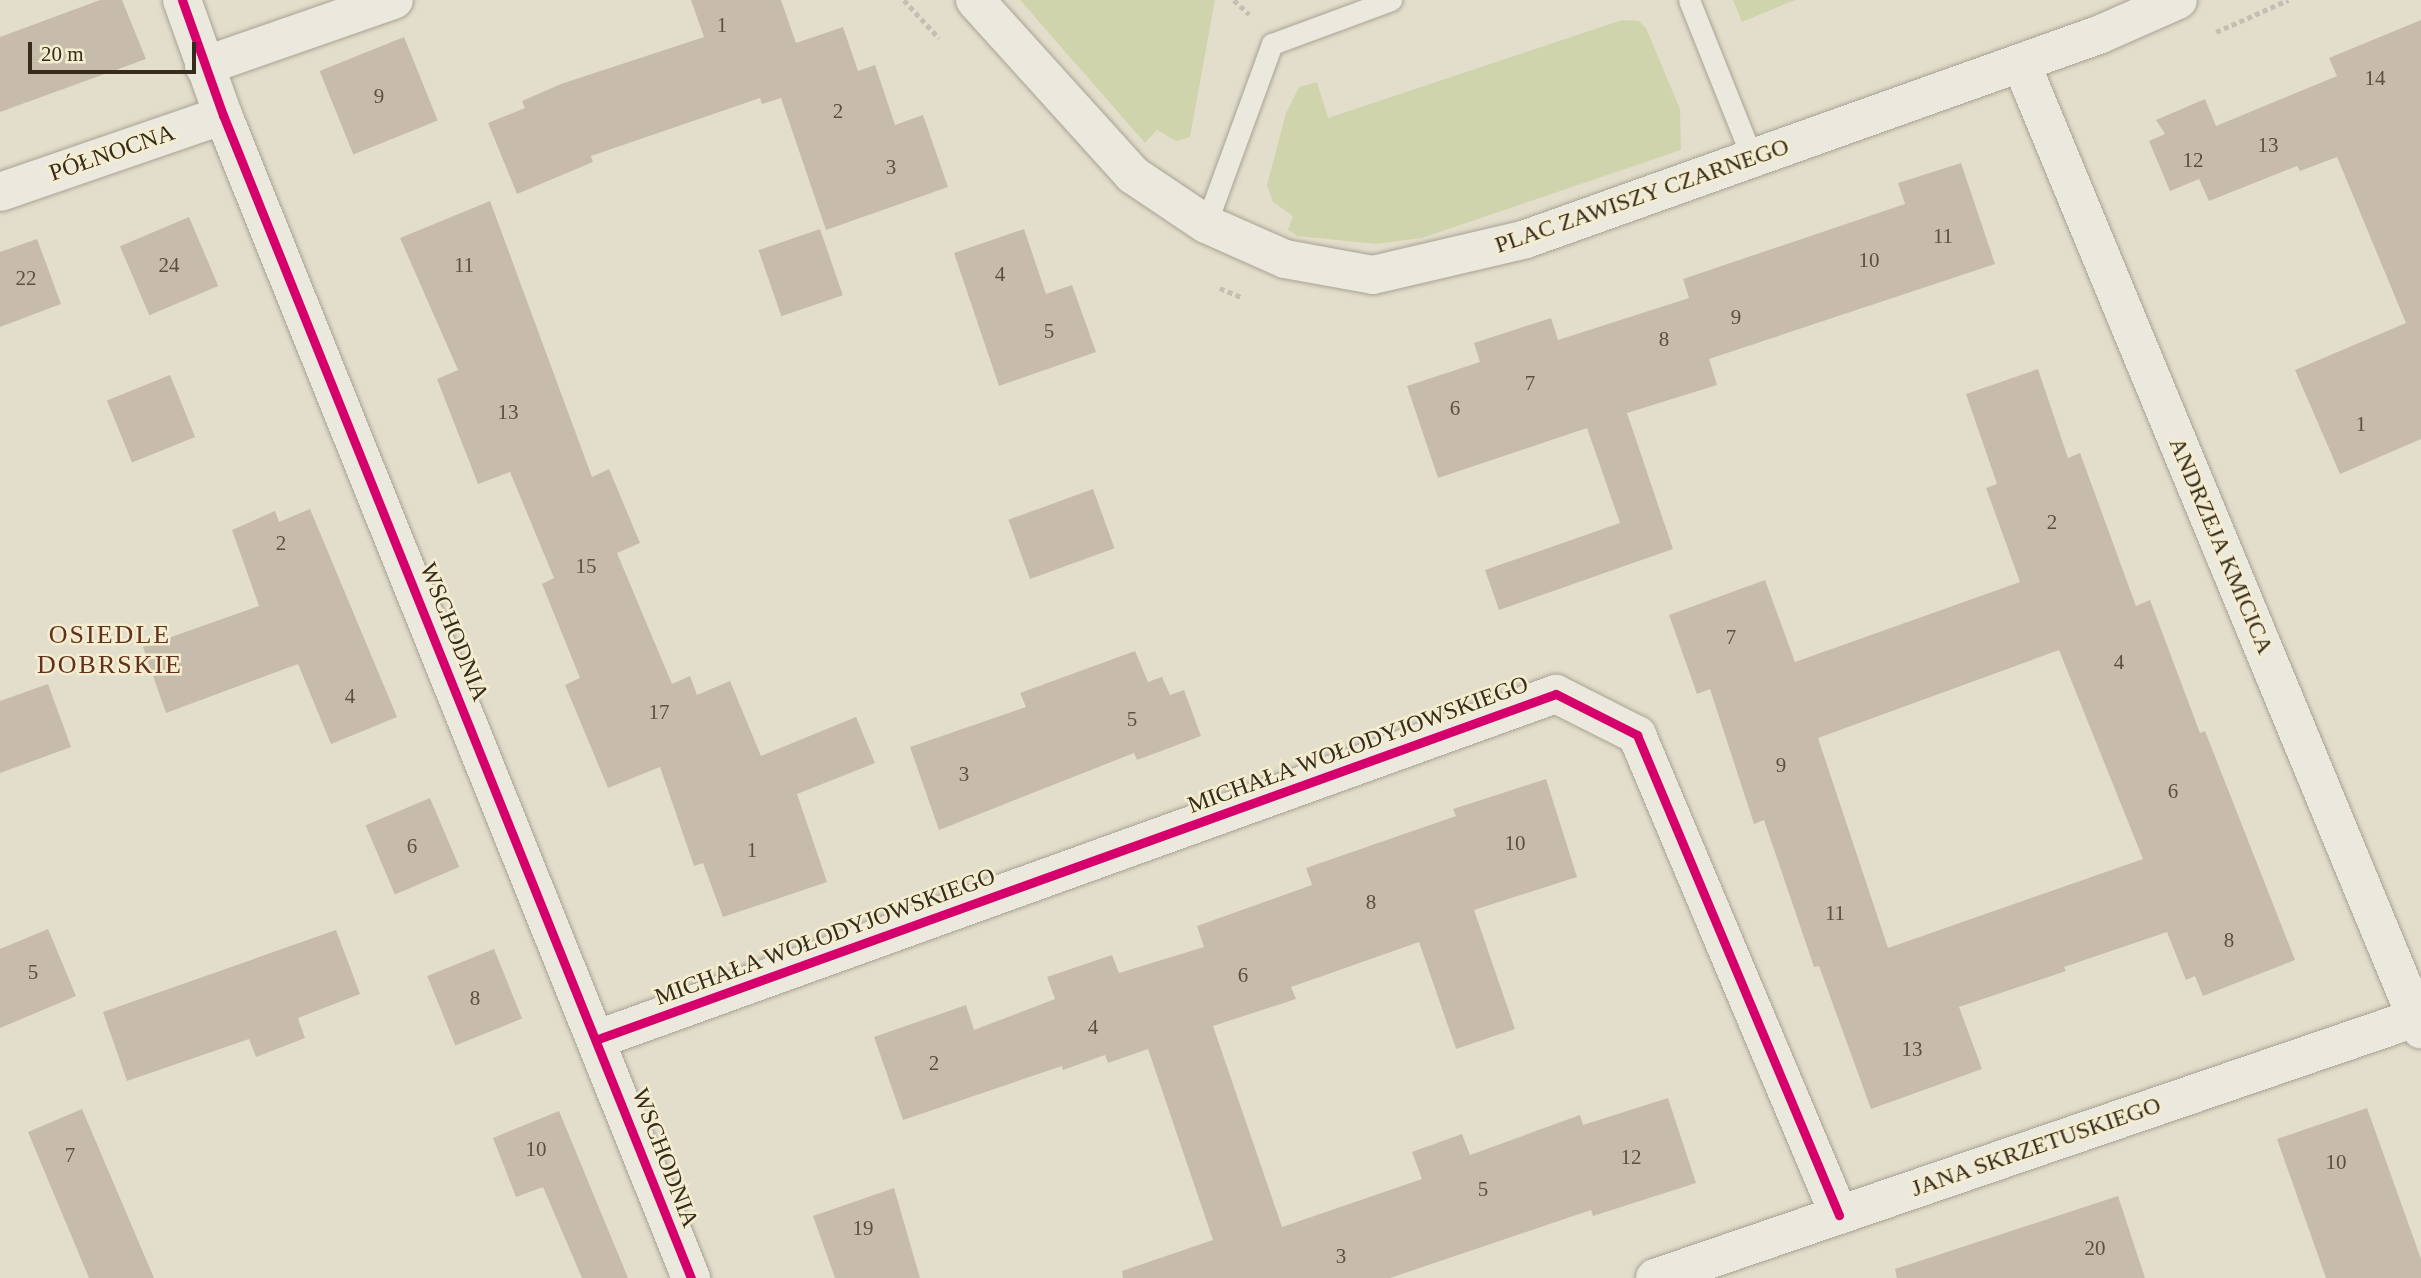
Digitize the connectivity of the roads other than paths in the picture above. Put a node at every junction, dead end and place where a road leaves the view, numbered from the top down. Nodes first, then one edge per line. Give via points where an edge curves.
1 (181, 0) edge
2 (394, 0) edge
3 (975, 0) edge
4 (1391, 0) edge
5 (1689, 0) edge
6 (2178, 0) edge
7 (2021, 62) junction
8 (204, 66) junction
9 (223, 115) junction
10 (1753, 160) junction
11 (0, 191) edge
12 (1206, 224) junction
13 (2419, 1021) edge
14 (598, 1039) junction
15 (1839, 1214) junction
16 (691, 1278) edge
17 (1656, 1278) edge

1 - 8 street, WSCHODNIA
2 - 8 street
3 - 12 street, PLAC ZAWISZY CZARNEGO via 1133,175
4 - 12 lane via 1272,44
5 - 10 lane
6 - 7 street, PLAC ZAWISZY CZARNEGO
7 - 10 street, PLAC ZAWISZY CZARNEGO
7 - 13 street, ANDRZEJA KMICICA
8 - 9 street, WSCHODNIA
9 - 11 street, PÓŁNOCNA
9 - 14 street, WSCHODNIA
10 - 12 street, PLAC ZAWISZY CZARNEGO via 1526,239 1373,275 1285,259
13 - 15 street, JANA SKRZETUSKIEGO
14 - 15 street, MICHAŁA WOŁODYJOWSKIEGO via 1556,694 1637,735
14 - 16 street, WSCHODNIA
15 - 17 street, JANA SKRZETUSKIEGO

